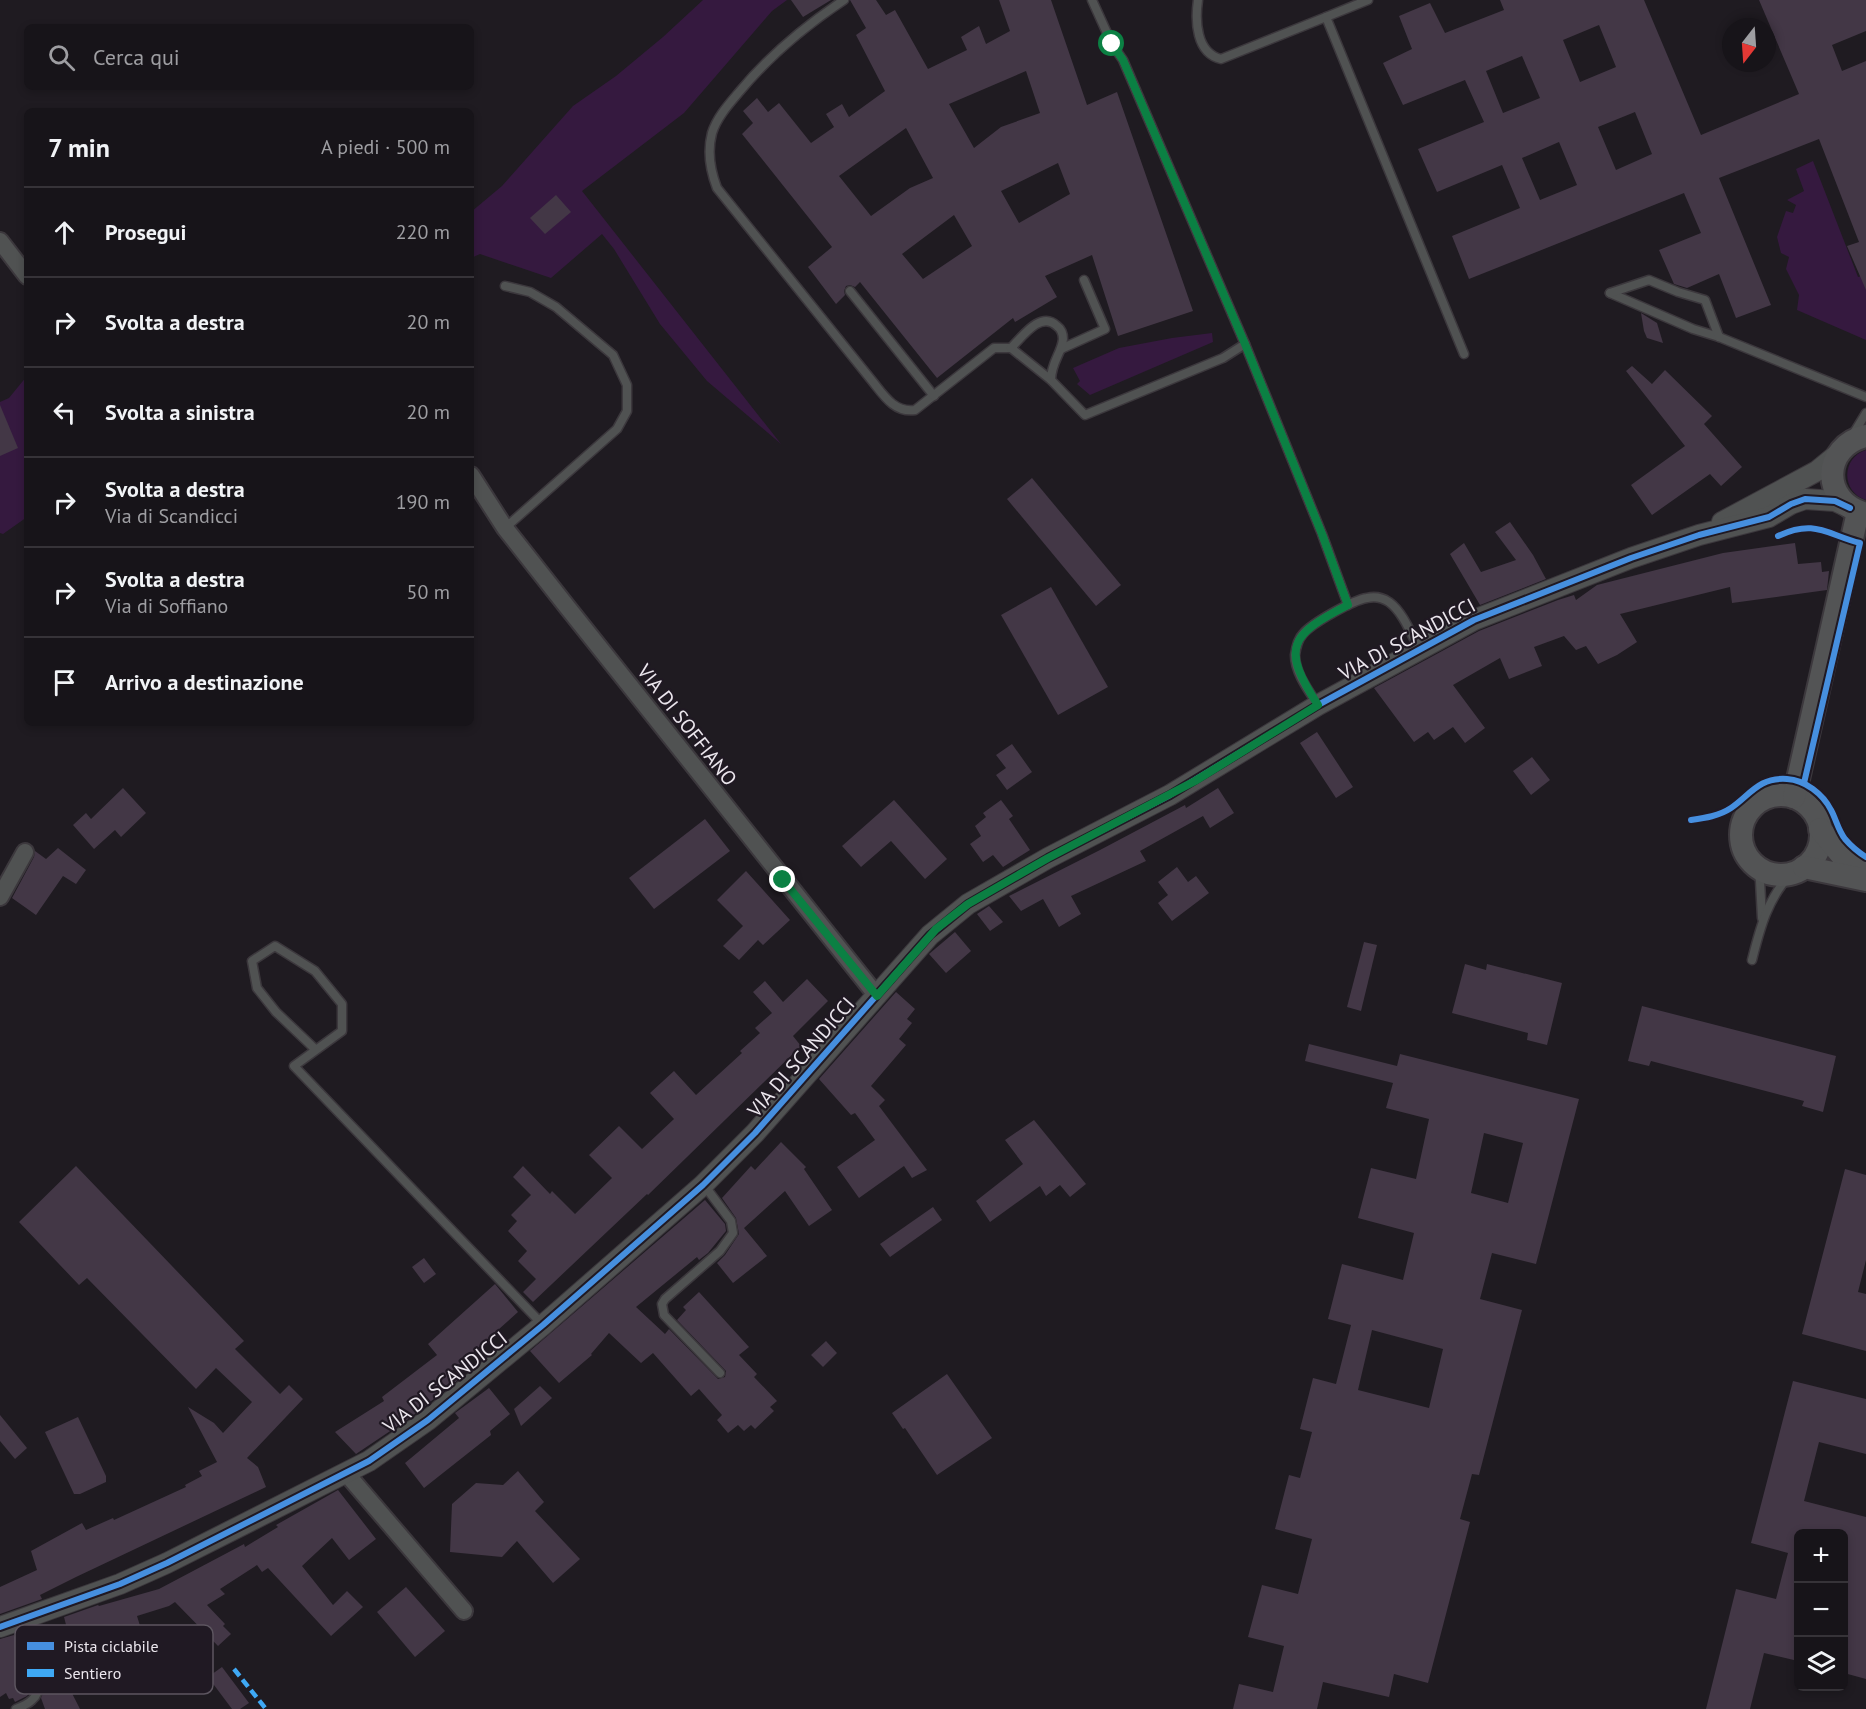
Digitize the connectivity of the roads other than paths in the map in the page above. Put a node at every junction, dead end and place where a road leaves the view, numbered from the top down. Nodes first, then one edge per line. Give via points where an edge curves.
1 (844, 0) edge
2 (1092, 0) edge
3 (1198, 0) edge
4 (1368, 0) edge
5 (1326, 17) junction
6 (0, 241) edge
7 (24, 272) edge
8 (1084, 280) dead end
9 (505, 286) dead end
10 (850, 291) dead end
11 (1719, 337) junction
12 (1245, 344) junction
13 (1011, 348) junction
14 (1060, 349) junction
15 (1464, 354) dead end
16 (1051, 380) junction
17 (934, 396) junction
18 (1866, 397) edge
19 (1866, 413) edge
20 (1866, 436) edge
21 (1842, 450) junction
22 (474, 480) edge
23 (1858, 511) edge
24 (506, 528) junction
25 (1699, 535) junction
26 (1348, 605) junction
27 (1419, 649) junction
28 (1318, 705) junction
29 (1794, 797) junction
30 (1820, 829) junction
31 (25, 852) dead end
32 (1757, 867) junction
33 (1798, 870) junction
34 (1866, 877) edge
35 (0, 897) edge
36 (1762, 922) junction
37 (1752, 960) dead end
38 (877, 996) junction
39 (316, 1050) junction
40 (704, 1185) junction
41 (543, 1325) junction
42 (720, 1373) dead end
43 (346, 1473) junction
44 (464, 1611) dead end
45 (27, 1619) junction
46 (29, 1625) edge
47 (0, 1627) edge
48 (37, 1694) edge
49 (16, 1709) edge

1 - 17 lane via 775,53 727,106 710,142 713,178 717,188 888,401 908,411
2 - 12 lane via 1123,60
3 - 5 lane via 1200,38 1208,53 1221,59
4 - 5 lane
5 - 15 lane
6 - 7 street
8 - 14 lane via 1105,329
9 - 24 lane via 530,292 556,307 613,355 627,385 627,411 616,429
10 - 17 lane
11 - 11 lane via 1705,300 1649,280 1610,293
11 - 18 lane
12 - 16 lane via 1223,358 1084,414
12 - 26 lane
13 - 14 lane via 1030,328 1050,321 1062,333
13 - 16 lane
13 - 17 lane via 994,348
14 - 16 lane via 1052,364
19 - 21 lane
20 - 21 main road, VIA DI SCANDICCI
21 - 23 main road via 1833,469 1834,486 1840,500
21 - 25 street, VIA DI SCANDICCI via 1817,471
22 - 24 street, VIA DI SOFFIANO
23 - 25 street, VIA DI SCANDICCI via 1835,501 1805,499 1769,518
23 - 29 main road
24 - 38 street, VIA DI SOFFIANO
25 - 27 street, VIA DI SCANDICCI via 1474,620
26 - 27 lane via 1368,597 1388,602 1399,613
26 - 28 lane via 1304,632 1295,653 1299,673
27 - 28 street, VIA DI SCANDICCI
28 - 38 street, VIA DI SCANDICCI via 1195,781 968,904 936,929
29 - 30 main road via 1813,811
29 - 32 main road via 1761,800 1744,819 1742,846
30 - 33 main road via 1816,853
30 - 34 main road
31 - 35 street
32 - 33 main road via 1777,874
32 - 36 lane
33 - 34 main road
33 - 36 lane via 1777,890
36 - 37 lane
38 - 40 street, VIA DI SCANDICCI
39 - 39 lane via 342,1031 342,1004 315,971 274,946 252,961 256,988
39 - 41 lane via 294,1066
40 - 41 street, VIA DI SCANDICCI
40 - 42 lane via 731,1221 733,1233 720,1251 662,1304 664,1315
41 - 43 street, VIA DI SCANDICCI via 419,1427
43 - 44 street
43 - 45 street, VIA DI SCANDICCI via 168,1563
45 - 46 lane
45 - 47 street, VIA DI SCANDICCI
48 - 49 lane via 34,1700

